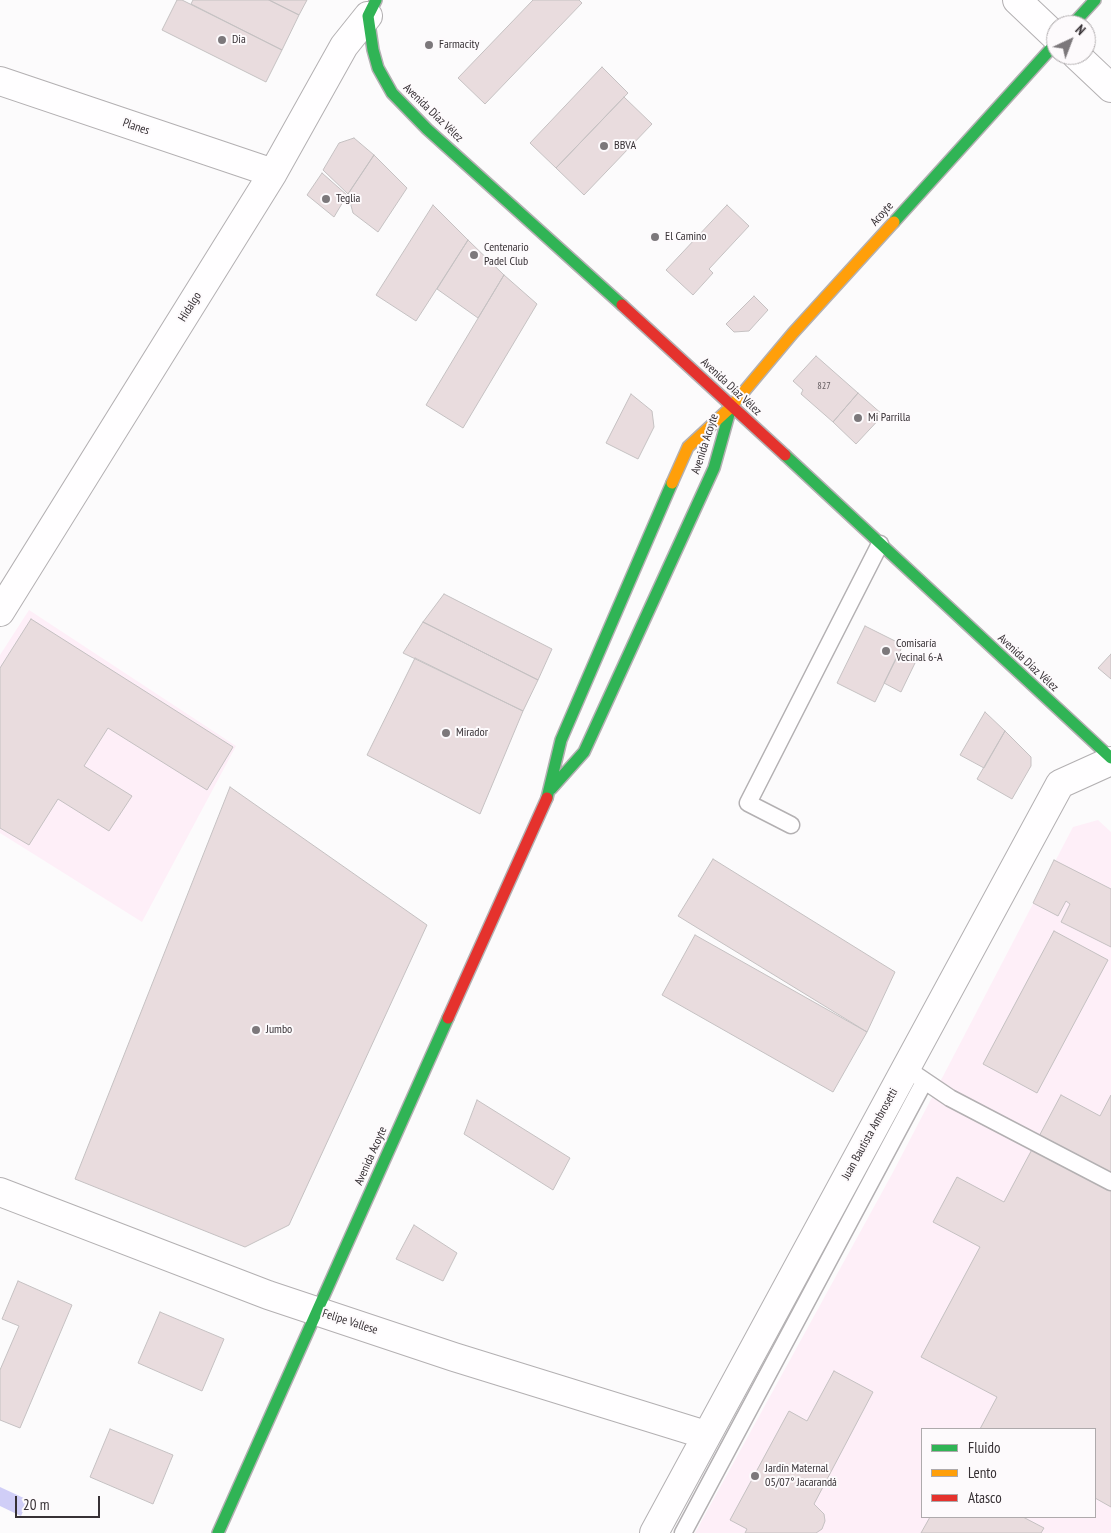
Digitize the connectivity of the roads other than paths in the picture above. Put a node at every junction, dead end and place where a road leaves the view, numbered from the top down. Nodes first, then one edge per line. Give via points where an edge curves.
1 (1017, 0) edge
2 (1095, 0) edge
3 (372, 8) edge
4 (1081, 15) edge
5 (1046, 28) edge
6 (1046, 54) edge
7 (1087, 65) edge
8 (0, 81) edge
9 (1111, 88) edge
10 (273, 173) junction
11 (732, 406) junction
12 (880, 544) junction
13 (0, 612) edge
14 (1111, 760) edge
15 (550, 791) junction
16 (791, 825) dead end
17 (915, 1074) junction
18 (1111, 1182) edge
19 (0, 1192) edge
20 (316, 1311) junction
21 (706, 1435) junction
22 (218, 1533) edge
23 (654, 1533) edge
24 (683, 1533) edge

1 - 5 street
2 - 4 main road
3 - 10 street, Hidalgo via 344,46
3 - 11 main road, Avenida Díaz Vélez via 378,68 392,93 427,129
6 - 11 main road, Acoyte
7 - 9 street
8 - 10 street, Planes
10 - 13 street, Hidalgo
11 - 12 main road, Avenida Díaz Vélez
11 - 15 main road, Avenida Acoyte via 714,468 584,752
11 - 15 main road, Avenida Acoyte via 688,447 561,740
12 - 14 main road, Avenida Díaz Vélez
12 - 16 lane via 748,803
14 - 17 street, Juan Bautista Ambrosetti via 1060,784
15 - 20 main road, Avenida Acoyte
17 - 18 lane via 950,1098
17 - 21 street, Juan Bautista Ambrosetti
17 - 24 lane
19 - 20 street, Felipe Vallese
20 - 21 street, Felipe Vallese
20 - 22 main road, Avenida Acoyte
21 - 23 street, Juan Bautista Ambrosetti

